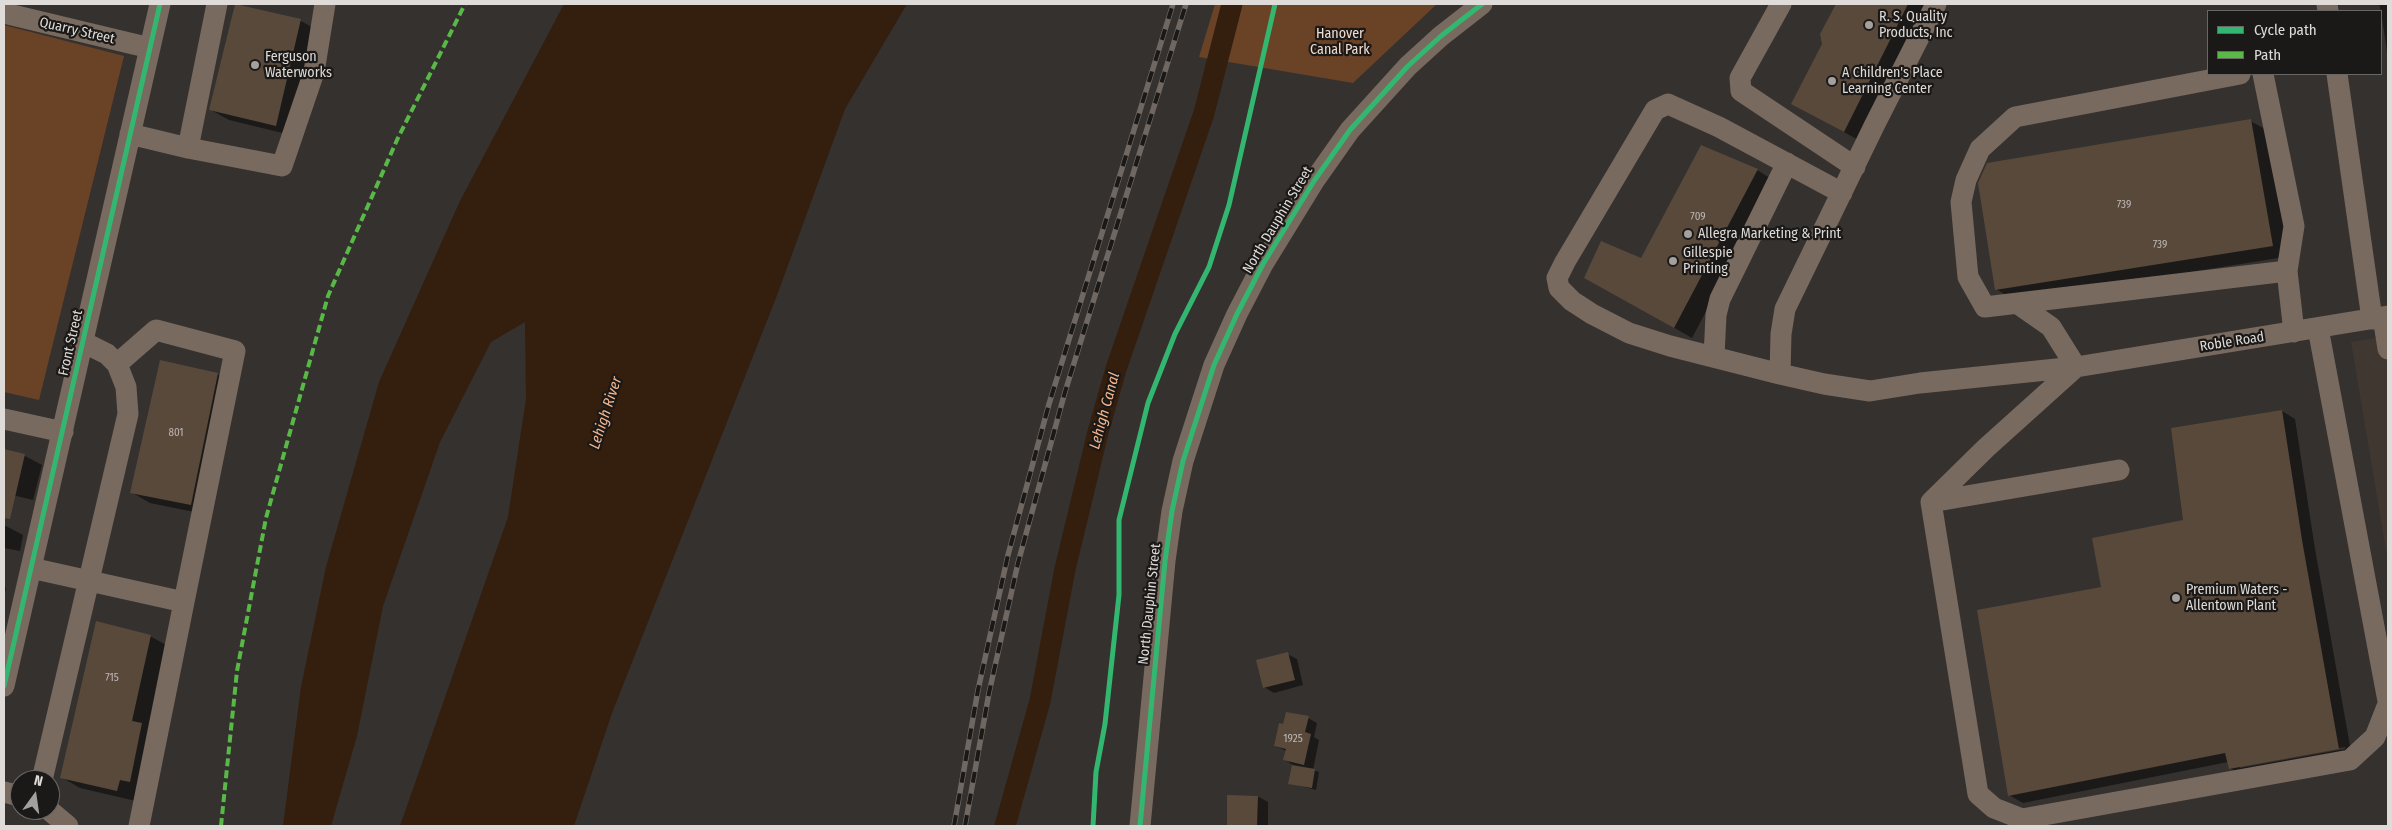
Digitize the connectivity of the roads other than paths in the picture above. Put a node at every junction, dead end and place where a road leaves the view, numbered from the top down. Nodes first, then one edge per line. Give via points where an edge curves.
1 (160, 4) edge
2 (217, 4) edge
3 (325, 4) edge
4 (1482, 4) edge
5 (1781, 4) edge
6 (1936, 4) edge
7 (4, 13) edge
8 (150, 48) junction
9 (2235, 75) edge
10 (2263, 75) edge
11 (2337, 75) edge
12 (130, 134) junction
13 (188, 148) junction
14 (1787, 163) junction
15 (1855, 167) junction
16 (1842, 193) junction
17 (2287, 271) junction
18 (2018, 304) junction
19 (2381, 317) edge
20 (2318, 328) junction
21 (2294, 332) junction
22 (83, 342) junction
23 (2388, 349) edge
24 (1714, 357) junction
25 (117, 364) junction
26 (2076, 367) junction
27 (1780, 374) junction
28 (4, 419) edge
29 (63, 432) junction
30 (2119, 470) dead end
31 (1931, 502) junction
32 (31, 568) junction
33 (89, 581) junction
34 (184, 602) junction
35 (4, 686) edge
36 (2388, 703) edge
37 (44, 770) edge
38 (140, 826) edge
39 (1140, 826) edge

1 - 8 street, Front Street
2 - 13 street
3 - 13 street via 314,72 282,166
4 - 39 street, North Dauphin Street via 1408,66 1350,130 1263,264 1214,365 1183,461 1172,511
5 - 15 street via 1740,78 1741,91
6 - 15 street
7 - 8 street, Quarry Street
8 - 12 street, Front Street
9 - 18 street via 2015,117 1980,149 1966,180 1961,202 1968,277 1985,307
10 - 17 street via 2294,226
11 - 19 street
12 - 13 street
12 - 22 street, Front Street
14 - 16 street
14 - 24 street via 1720,299
14 - 24 street, Roble Road via 1668,104 1655,110 1557,278 1559,288 1572,301 1622,329
15 - 16 street
16 - 27 street via 1785,309
17 - 18 street
17 - 21 street
18 - 26 street via 2051,327
19 - 20 street, Roble Road
19 - 23 street
20 - 21 street, Roble Road
20 - 36 street
21 - 26 street, Roble Road
22 - 25 street via 107,354
22 - 29 street, Front Street
24 - 27 street, Roble Road
25 - 33 street via 126,387 128,414
25 - 34 street via 156,330 235,351
26 - 27 street, Roble Road via 1870,391
26 - 31 street
28 - 29 street
29 - 32 street, Front Street
30 - 31 street
31 - 36 street via 1978,794 1994,808 2022,819 2350,760 2375,737
32 - 33 street
32 - 35 street, Front Street
33 - 34 street
33 - 37 street
34 - 38 street

